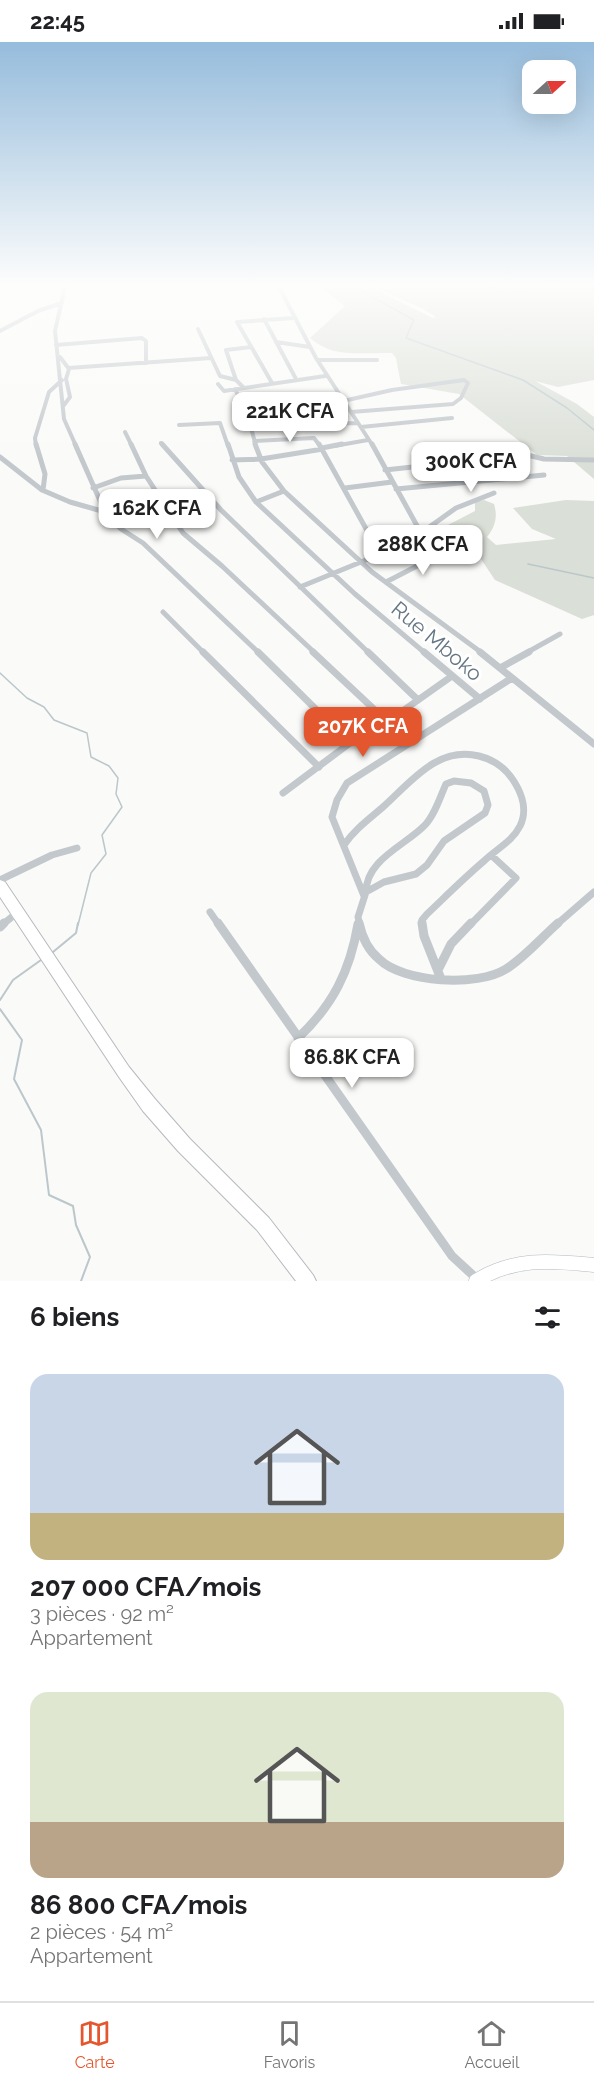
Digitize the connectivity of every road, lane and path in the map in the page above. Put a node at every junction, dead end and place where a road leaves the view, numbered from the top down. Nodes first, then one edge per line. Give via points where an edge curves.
1 (77, 345) edge
2 (146, 345) edge
3 (205, 345) edge
4 (278, 345) edge
5 (295, 345) edge
6 (56, 347) junction
7 (251, 347) joint
8 (310, 347) joint
9 (211, 358) junction
10 (317, 360) junction
11 (376, 360) dead end
12 (146, 363) junction
13 (69, 368) junction
14 (325, 376) junction
15 (297, 379) junction
16 (62, 380) junction
17 (236, 380) junction
18 (272, 383) junction
19 (218, 384) dead end
20 (244, 388) junction
21 (235, 389) junction
22 (343, 401) junction
23 (64, 405) junction
24 (351, 412) junction
25 (452, 418) dead end
26 (307, 420) dead end
27 (179, 425) dead end
28 (360, 425) junction
29 (125, 432) dead end
30 (368, 440) junction
31 (254, 441) junction
32 (161, 443) dead end
33 (323, 448) junction
34 (0, 457) edge
35 (261, 459) junction
36 (594, 459) edge
37 (232, 460) junction
38 (385, 470) junction
39 (544, 475) dead end
40 (147, 476) junction
41 (393, 482) junction
42 (93, 488) junction
43 (345, 488) junction
44 (396, 489) junction
45 (43, 490) junction
46 (284, 491) junction
47 (494, 493) dead end
48 (256, 501) junction
49 (105, 512) junction
50 (421, 533) junction
51 (450, 549) dead end
52 (380, 554) junction
53 (360, 562) junction
54 (331, 573) junction
55 (386, 582) junction
56 (300, 587) junction
57 (163, 612) dead end
58 (561, 634) dead end
59 (500, 668) junction
60 (452, 676) junction
61 (512, 678) junction
62 (480, 699) junction
63 (418, 700) junction
64 (387, 722) junction
65 (410, 742) junction
66 (350, 743) junction
67 (594, 744) edge
68 (319, 767) junction
69 (283, 793) dead end
70 (344, 845) junction
71 (77, 848) dead end
72 (491, 855) junction
73 (375, 870) junction
74 (0, 880) edge
75 (384, 882) junction
76 (0, 886) edge
77 (594, 892) edge
78 (365, 894) junction
79 (18, 911) junction
80 (210, 912) dead end
81 (358, 917) junction
82 (0, 927) edge
83 (439, 968) junction
84 (441, 979) junction
85 (298, 1038) junction
86 (594, 1265) edge
87 (476, 1280) edge
88 (307, 1281) edge

1 - 6 street
2 - 12 street
3 - 9 street
4 - 15 street
5 - 8 street
6 - 13 street
6 - 16 street
7 - 17 street via 226,350
7 - 18 street
8 - 10 street
9 - 12 street
9 - 17 street via 220,375
10 - 11 street
10 - 14 street
12 - 13 street
13 - 23 street via 66,379 70,397
14 - 15 street
14 - 22 street
15 - 18 street
16 - 23 street
16 - 45 street via 49,392 35,438 45,474
17 - 20 street
18 - 20 street
19 - 21 street via 224,391
20 - 21 street
21 - 31 street
22 - 24 street
22 - 24 street via 392,390 464,380 468,383 461,398 453,404
23 - 42 street via 66,424
24 - 28 street
25 - 28 street
26 - 28 street via 317,424
27 - 37 street, Rue Mboko via 219,423
28 - 30 street
29 - 40 street
30 - 33 street
30 - 38 street
31 - 33 street via 310,436
31 - 35 street
32 - 56 street via 179,459 209,498
33 - 35 street
33 - 43 street
34 - 45 street
35 - 37 street
35 - 46 street
36 - 38 street via 544,459 510,453
37 - 48 street, Rue Mboko
38 - 41 street
39 - 44 street
40 - 42 street via 122,478
40 - 64 street via 190,541 222,566
41 - 43 street
41 - 44 street
42 - 49 street
43 - 52 street
44 - 50 street
45 - 49 street
46 - 48 street
46 - 53 street
47 - 50 street via 456,508
48 - 54 street, Rue Mboko
49 - 66 street via 222,616
50 - 52 street via 417,539
51 - 55 street
52 - 53 street
53 - 54 street
53 - 55 street
54 - 56 street
54 - 60 street, Rue Mboko
55 - 59 street
56 - 63 street
57 - 68 street
58 - 59 street
59 - 61 street
60 - 62 street, Rue Mboko
60 - 63 street
61 - 62 street
61 - 67 street
62 - 65 street
63 - 64 street
64 - 65 street
64 - 66 street
65 - 70 street via 347,783 332,817
66 - 68 street
68 - 69 street
70 - 72 street via 354,831 430,765 452,753 466,753 502,768 522,798 524,809 518,828
70 - 78 street
71 - 74 street via 52,855
72 - 83 street via 422,920 424,941
72 - 83 street via 516,878 451,944
73 - 75 street
73 - 75 street via 388,853 426,825 447,784 464,780 481,789 488,802 485,813 444,841 416,874
73 - 78 street via 366,882
75 - 78 street
76 - 79 main road
77 - 84 street via 506,969 463,981
78 - 81 street
79 - 82 street
79 - 88 main road via 149,1105 262,1224
80 - 85 street
81 - 84 street via 362,935 379,960 412,975
81 - 85 street via 354,948 341,986 332,1002
83 - 84 street
85 - 87 street via 452,1256
86 - 87 street via 514,1263 495,1268

